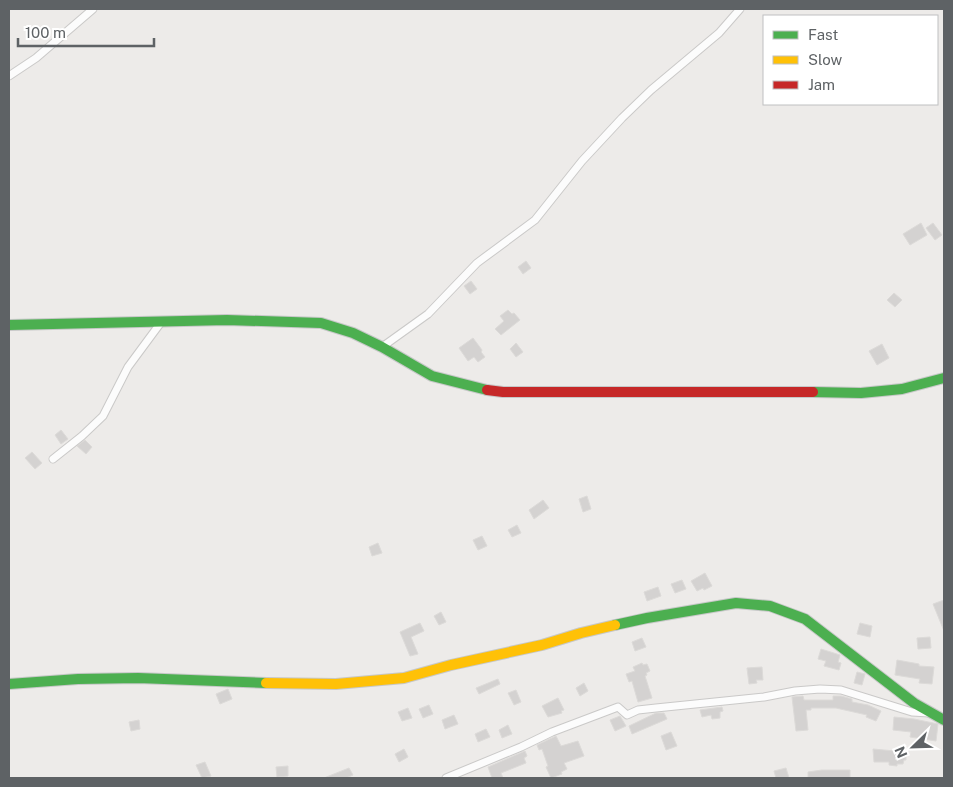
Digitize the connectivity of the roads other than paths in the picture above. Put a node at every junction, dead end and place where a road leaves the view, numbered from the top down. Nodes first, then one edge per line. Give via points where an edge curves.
1 (93, 9) edge
2 (740, 9) edge
3 (9, 76) edge
4 (162, 321) junction
5 (9, 325) edge
6 (382, 347) junction
7 (944, 378) edge
8 (54, 459) dead end
9 (9, 684) edge
10 (932, 714) junction
11 (944, 720) edge
12 (446, 778) edge

1 - 3 street via 36,58
2 - 6 street via 719,32 622,118 582,161 535,220 477,263 428,314
4 - 5 street
4 - 6 street via 321,323
4 - 8 street via 128,367 103,416
6 - 7 street via 432,376 503,392 861,393 902,389
9 - 10 street via 138,678 336,684 404,678 542,645 581,632 736,603 770,606 805,619
10 - 11 street
10 - 12 street via 912,712 841,690 820,689 638,710 626,715 618,707

